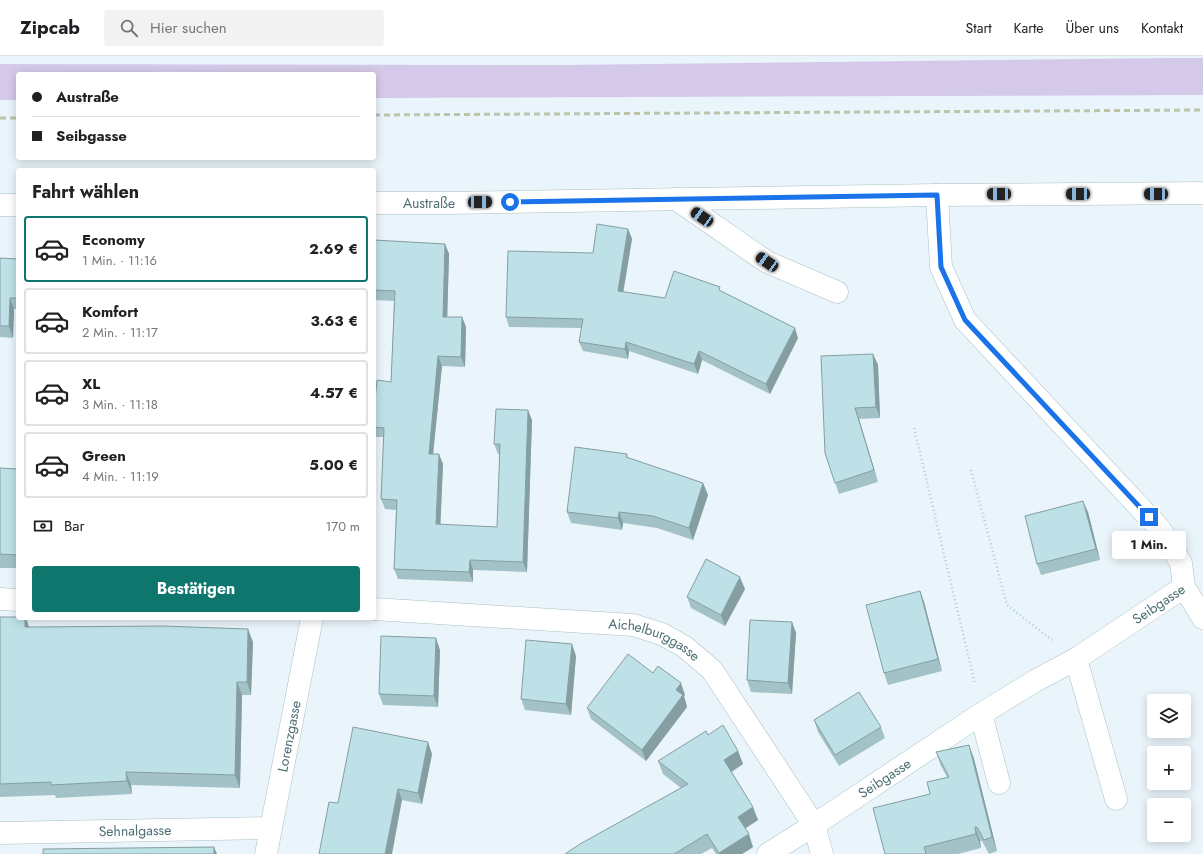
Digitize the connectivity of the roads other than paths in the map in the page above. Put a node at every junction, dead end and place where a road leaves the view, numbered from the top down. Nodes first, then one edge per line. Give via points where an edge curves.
1 (1203, 193) edge
2 (937, 195) junction
3 (676, 199) junction
4 (376, 203) edge
5 (0, 205) edge
6 (16, 205) edge
7 (838, 292) dead end
8 (1184, 587) junction
9 (0, 600) edge
10 (16, 600) edge
11 (376, 608) edge
12 (1203, 618) edge
13 (312, 620) edge
14 (1076, 659) junction
15 (981, 714) junction
16 (999, 783) dead end
17 (1116, 799) dead end
18 (814, 825) junction
19 (270, 828) junction
20 (0, 833) edge
21 (266, 854) edge
22 (768, 854) edge
23 (822, 854) edge

1 - 2 street, Austraße
2 - 3 street, Austraße
2 - 8 street, Seibgasse via 941,267 965,320 1160,529 1181,563
3 - 4 street, Austraße
3 - 7 street via 767,262
5 - 6 street
8 - 12 street
8 - 14 street, Seibgasse
9 - 10 street
11 - 18 street, Aichelburggasse via 633,625 662,634 686,647 712,670
13 - 19 street, Lorenzgasse
14 - 15 street, Seibgasse
14 - 17 street
15 - 16 street
15 - 18 street, Seibgasse
18 - 22 street, Seibgasse
18 - 23 street, Aichelburggasse
19 - 20 street, Sehnalgasse
19 - 21 street, Lorenzgasse

